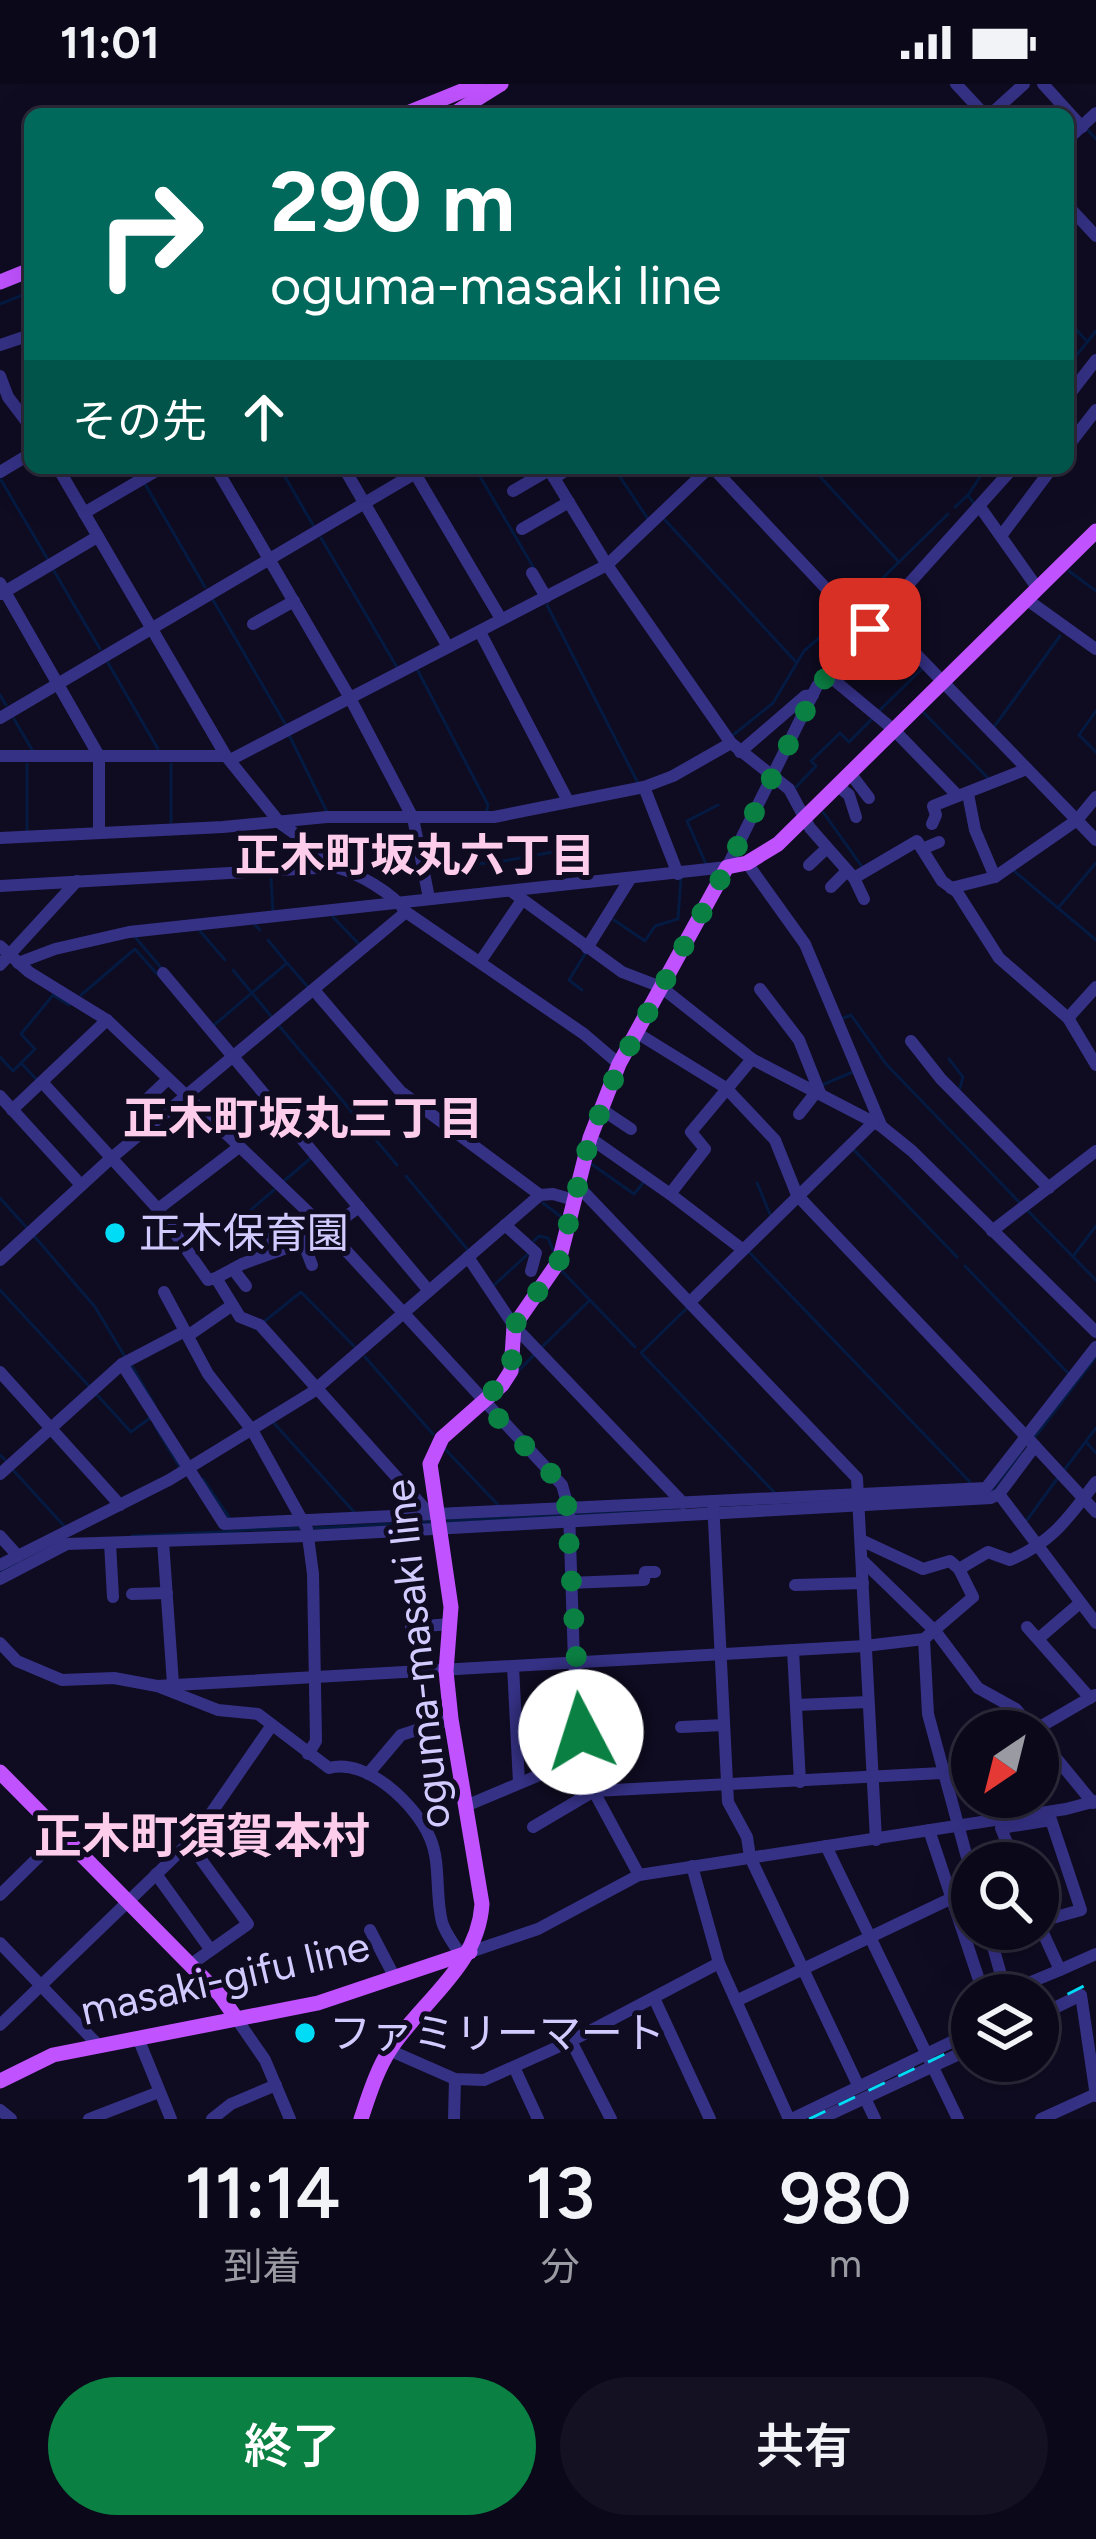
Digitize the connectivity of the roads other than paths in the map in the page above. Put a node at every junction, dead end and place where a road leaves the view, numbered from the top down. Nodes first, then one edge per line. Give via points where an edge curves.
1 (478, 84) edge
2 (502, 84) edge
3 (956, 84) edge
4 (1024, 84) edge
5 (1042, 84) edge
6 (420, 108) edge
7 (464, 108) edge
8 (981, 108) edge
9 (994, 108) edge
10 (1064, 108) edge
11 (1096, 113) edge
12 (1074, 118) edge
13 (1082, 127) junction
14 (1074, 134) edge
15 (1074, 212) edge
16 (1096, 236) edge
17 (1096, 360) edge
18 (0, 376) edge
19 (1074, 388) edge
20 (1096, 410) edge
21 (24, 418) edge
22 (1074, 438) edge
23 (61, 474) edge
24 (150, 474) edge
25 (220, 474) edge
26 (348, 474) edge
27 (411, 474) edge
28 (419, 474) edge
29 (546, 474) edge
30 (551, 474) edge
31 (705, 474) edge
32 (717, 474) edge
33 (1007, 474) edge
34 (1048, 474) edge
35 (513, 491) dead end
36 (569, 502) junction
37 (365, 503) junction
38 (980, 507) junction
39 (84, 514) junction
40 (521, 529) dead end
41 (1001, 536) junction
42 (98, 537) junction
43 (1092, 541) edge
44 (269, 558) junction
45 (607, 565) junction
46 (532, 573) dead end
47 (2, 590) edge
48 (1032, 594) junction
49 (546, 597) junction
50 (294, 601) junction
51 (500, 619) junction
52 (254, 624) dead end
53 (150, 628) junction
54 (868, 631) junction
55 (480, 632) junction
56 (448, 647) junction
57 (1096, 649) edge
58 (828, 675) junction
59 (944, 681) junction
60 (58, 684) junction
61 (813, 695) junction
62 (350, 698) junction
63 (0, 718) edge
64 (894, 730) junction
65 (735, 747) junction
66 (0, 756) edge
67 (99, 756) junction
68 (228, 758) junction
69 (1027, 769) junction
70 (850, 773) junction
71 (773, 776) junction
72 (838, 786) junction
73 (644, 787) junction
74 (963, 795) junction
75 (869, 797) dead end
76 (1096, 797) edge
77 (568, 801) junction
78 (856, 817) dead end
79 (412, 818) junction
80 (806, 818) junction
81 (1076, 820) junction
82 (280, 823) junction
83 (932, 824) dead end
84 (98, 832) junction
85 (0, 838) edge
86 (1096, 840) edge
87 (939, 842) dead end
88 (826, 848) junction
89 (922, 849) junction
90 (747, 863) junction
91 (809, 865) dead end
92 (335, 867) junction
93 (727, 867) junction
94 (678, 874) junction
95 (850, 875) junction
96 (995, 878) junction
97 (630, 879) junction
98 (77, 881) junction
99 (0, 886) edge
100 (831, 886) dead end
101 (951, 888) junction
102 (516, 896) junction
103 (429, 898) junction
104 (864, 898) dead end
105 (776, 899) junction
106 (402, 907) junction
107 (765, 913) dead end
108 (587, 948) junction
109 (7, 957) edge
110 (480, 962) junction
111 (163, 973) dead end
112 (661, 987) junction
113 (1096, 987) edge
114 (314, 989) junction
115 (760, 989) dead end
116 (1067, 1018) junction
117 (107, 1020) junction
118 (637, 1033) junction
119 (911, 1041) dead end
120 (1094, 1056) edge
121 (232, 1057) junction
122 (752, 1059) junction
123 (620, 1064) junction
124 (168, 1079) junction
125 (43, 1082) junction
126 (726, 1088) junction
127 (819, 1093) junction
128 (0, 1096) edge
129 (186, 1096) junction
130 (146, 1100) dead end
131 (601, 1109) junction
132 (12, 1111) junction
133 (799, 1114) dead end
134 (877, 1124) junction
135 (631, 1129) dead end
136 (590, 1138) junction
137 (239, 1147) junction
138 (1096, 1151) edge
139 (114, 1157) junction
140 (81, 1185) junction
141 (1049, 1187) junction
142 (575, 1192) junction
143 (670, 1194) junction
144 (540, 1196) junction
145 (796, 1196) junction
146 (359, 1207) junction
147 (158, 1209) junction
148 (266, 1225) dead end
149 (505, 1226) junction
150 (328, 1231) junction
151 (992, 1231) junction
152 (303, 1242) junction
153 (742, 1249) junction
154 (278, 1251) junction
155 (468, 1257) junction
156 (0, 1260) edge
157 (311, 1265) dead end
158 (233, 1269) junction
159 (531, 1271) dead end
160 (215, 1278) junction
161 (246, 1286) dead end
162 (429, 1291) junction
163 (164, 1292) dead end
164 (690, 1302) junction
165 (231, 1306) junction
166 (402, 1313) junction
167 (514, 1326) junction
168 (186, 1333) junction
169 (1096, 1333) edge
170 (1096, 1347) edge
171 (122, 1364) junction
172 (0, 1372) edge
173 (319, 1388) junction
174 (483, 1402) junction
175 (50, 1427) junction
176 (252, 1430) junction
177 (1032, 1441) junction
178 (187, 1470) junction
179 (0, 1474) edge
180 (1096, 1482) edge
181 (999, 1494) junction
182 (1085, 1496) junction
183 (860, 1500) junction
184 (683, 1503) junction
185 (120, 1505) junction
186 (714, 1507) junction
187 (1096, 1512) edge
188 (568, 1515) junction
189 (438, 1521) junction
190 (306, 1529) junction
191 (0, 1536) edge
192 (164, 1541) junction
193 (863, 1541) junction
194 (110, 1543) junction
195 (1038, 1548) junction
196 (18, 1556) junction
197 (863, 1561) junction
198 (0, 1565) edge
199 (959, 1569) junction
200 (655, 1572) dead end
201 (0, 1579) edge
202 (569, 1583) junction
203 (863, 1583) junction
204 (795, 1585) dead end
205 (167, 1593) junction
206 (132, 1594) dead end
207 (113, 1597) dead end
208 (1080, 1603) junction
209 (1096, 1622) edge
210 (451, 1624) junction
211 (411, 1627) dead end
212 (1027, 1627) dead end
213 (930, 1636) junction
214 (1038, 1639) junction
215 (866, 1646) junction
216 (793, 1650) junction
217 (3, 1654) edge
218 (722, 1654) junction
219 (574, 1661) junction
220 (513, 1666) junction
221 (446, 1671) junction
222 (313, 1677) junction
223 (172, 1684) junction
224 (157, 1686) junction
225 (1093, 1696) edge
226 (868, 1702) junction
227 (796, 1705) junction
228 (1017, 1710) edge
229 (1059, 1718) edge
230 (451, 1719) junction
231 (272, 1725) junction
232 (724, 1725) junction
233 (681, 1727) dead end
234 (308, 1754) junction
235 (1059, 1761) edge
236 (951, 1769) edge
237 (585, 1771) junction
238 (0, 1772) edge
239 (943, 1773) junction
240 (368, 1774) junction
241 (873, 1778) junction
242 (800, 1782) junction
243 (518, 1783) junction
244 (727, 1785) junction
245 (594, 1791) junction
246 (1094, 1802) edge
247 (467, 1805) junction
248 (957, 1826) junction
249 (533, 1827) dead end
250 (929, 1830) junction
251 (61, 1835) junction
252 (876, 1840) junction
253 (962, 1842) edge
254 (1007, 1842) edge
255 (1058, 1842) edge
256 (189, 1843) junction
257 (1059, 1844) edge
258 (826, 1846) junction
259 (750, 1857) junction
260 (692, 1866) junction
261 (156, 1874) junction
262 (639, 1875) junction
263 (0, 1895) edge
264 (951, 1895) edge
265 (951, 1898) edge
266 (126, 1904) junction
267 (1059, 1916) edge
268 (370, 1930) dead end
269 (870, 1938) junction
270 (0, 1942) edge
271 (210, 1948) junction
272 (1051, 1950) edge
273 (465, 1953) junction
274 (1096, 1954) edge
275 (719, 1964) junction
276 (190, 1965) junction
277 (804, 1970) junction
278 (1060, 1970) junction
279 (1050, 1974) edge
280 (394, 1976) junction
281 (43, 1985) junction
282 (1096, 1987) edge
283 (1081, 1995) junction
284 (654, 1997) junction
285 (736, 2001) junction
286 (1059, 2006) edge
287 (236, 2018) junction
288 (0, 2025) edge
289 (138, 2038) junction
290 (571, 2041) junction
291 (99, 2046) junction
292 (951, 2047) edge
293 (389, 2050) junction
294 (951, 2055) edge
295 (929, 2062) junction
296 (514, 2067) junction
297 (455, 2079) junction
298 (0, 2081) edge
299 (857, 2083) dead end
300 (276, 2085) junction
301 (159, 2092) junction
302 (1096, 2094) edge
303 (865, 2098) junction
304 (0, 2110) edge
305 (10, 2119) edge
306 (89, 2119) edge
307 (171, 2119) edge
308 (212, 2119) edge
309 (290, 2119) edge
310 (361, 2119) edge
311 (454, 2119) edge
312 (538, 2119) edge
313 (611, 2119) edge
314 (710, 2119) edge
315 (791, 2119) edge
316 (820, 2119) edge
317 (875, 2119) edge
318 (958, 2119) edge
319 (1041, 2119) edge

1 - 6 main road
2 - 7 main road
3 - 8 street
4 - 9 street
5 - 10 street
11 - 13 street
12 - 13 street
13 - 14 street
15 - 16 street
17 - 19 street
18 - 21 street
20 - 22 street
23 - 39 street
24 - 39 street
25 - 44 street
26 - 37 street
27 - 37 street
28 - 51 street
29 - 35 street
30 - 36 street
31 - 45 street
32 - 54 street
33 - 38 street
34 - 41 street
36 - 40 street
36 - 45 street
37 - 44 street
37 - 56 street
38 - 41 street
38 - 54 street
39 - 42 street
41 - 48 street
42 - 47 street
42 - 53 street
43 - 48 main road
44 - 50 street
44 - 53 street
45 - 49 street
45 - 65 street
46 - 49 street
47 - 60 street
48 - 57 street
48 - 59 main road
49 - 51 street
50 - 52 street
50 - 62 street
51 - 55 street
53 - 60 street
53 - 68 street
54 - 58 street
54 - 59 street via 913,651
55 - 56 street
55 - 77 street
56 - 62 street
58 - 61 street
58 - 64 street
59 - 64 main road
59 - 69 street
60 - 63 street
60 - 67 street
61 - 65 street
61 - 71 street
62 - 68 street
62 - 79 street
64 - 70 main road
64 - 74 street
65 - 71 street
65 - 73 street
66 - 67 street
67 - 68 street
67 - 84 street
68 - 82 street
69 - 74 street
69 - 81 street
70 - 72 main road
70 - 75 street
71 - 80 street
71 - 93 street
72 - 78 street
72 - 80 main road
73 - 77 street
73 - 94 street
74 - 83 street via 933,806
74 - 96 street
76 - 81 street
77 - 79 street via 494,817
79 - 82 street
79 - 103 street
80 - 88 street
80 - 90 main road
81 - 86 street
81 - 96 street
82 - 84 street
82 - 92 street
84 - 85 street
87 - 89 street
88 - 91 street
88 - 95 street
89 - 95 street via 916,841
89 - 101 street
90 - 93 main road
90 - 105 street
92 - 98 street
92 - 106 street
93 - 94 street
93 - 112 main road, oguma-masaki line
94 - 97 street
95 - 100 street
95 - 104 street
96 - 101 street
97 - 102 street
97 - 108 street
98 - 99 street
98 - 109 street
101 - 116 street via 999,958
102 - 103 street
102 - 108 street
102 - 110 street
103 - 106 street
105 - 107 street
105 - 134 street via 805,944
106 - 109 street via 129,932
106 - 110 street
106 - 114 street
108 - 112 street
109 - 117 street
110 - 123 street
111 - 121 street
112 - 118 main road, oguma-masaki line
112 - 122 street
113 - 116 street
114 - 121 street
114 - 144 street via 400,1091
115 - 127 street via 799,1040
116 - 120 street
117 - 124 street
117 - 125 street
118 - 123 main road, oguma-masaki line
118 - 126 street
119 - 141 street
121 - 129 street
121 - 146 street
122 - 126 street
122 - 127 street
123 - 131 main road, oguma-masaki line
124 - 129 street
124 - 130 street
125 - 132 street
125 - 139 street
126 - 143 street via 692,1132 705,1149
126 - 145 street via 775,1140
127 - 133 street
127 - 134 street
128 - 132 street
129 - 137 street
129 - 139 street
131 - 135 street
131 - 136 main road, oguma-masaki line
132 - 140 street
134 - 145 street
134 - 151 street
136 - 142 main road, oguma-masaki line
136 - 143 street
137 - 147 street
137 - 150 street
138 - 141 street
139 - 140 street
139 - 147 street
140 - 156 street
141 - 151 street
142 - 144 street
142 - 164 street
142 - 167 main road, oguma-masaki line via 559,1261
143 - 153 street
144 - 149 street
145 - 153 street
145 - 177 street
146 - 150 street
146 - 162 street
147 - 160 street via 208,1280
148 - 154 street
149 - 155 street
149 - 159 street via 536,1253
150 - 152 street
150 - 166 street
151 - 169 street
152 - 154 street
152 - 157 street
153 - 164 street
154 - 158 street
155 - 162 street
155 - 167 street
158 - 160 street
158 - 161 street
160 - 165 street
162 - 166 street
163 - 168 street
164 - 183 street via 857,1478
165 - 168 street
165 - 173 street
166 - 173 street
166 - 174 street
167 - 174 main road, oguma-masaki line via 511,1371
167 - 184 street
168 - 171 street
168 - 176 street
170 - 177 street
171 - 175 street
171 - 178 street
172 - 175 street
173 - 176 street
173 - 189 street
174 - 188 street via 562,1485
174 - 189 main road, oguma-masaki line via 434,1451
175 - 179 street
175 - 185 street
176 - 178 street
176 - 190 street
177 - 181 street
177 - 182 street
177 - 183 street via 986,1488
178 - 185 street
178 - 190 street via 224,1524
180 - 182 street
181 - 183 street
181 - 195 street
182 - 187 street
182 - 195 street
183 - 186 street
183 - 193 street
184 - 186 street
184 - 188 street
185 - 196 street
186 - 188 street
186 - 218 street
188 - 189 street
188 - 202 street
189 - 190 street
189 - 210 main road, oguma-masaki line
190 - 192 street
190 - 222 street
191 - 196 street
192 - 194 street
192 - 205 street
193 - 197 street
193 - 199 street via 922,1569 950,1561
194 - 201 street via 67,1544
194 - 207 street
195 - 199 street via 1010,1560 988,1552
195 - 208 street
196 - 198 street
197 - 203 street
197 - 213 street
199 - 213 street via 974,1598
200 - 202 street via 644,1580
202 - 219 street
203 - 204 street
203 - 215 street
205 - 206 street
205 - 223 street
208 - 209 street
208 - 214 street
210 - 211 street
210 - 221 main road, oguma-masaki line
212 - 214 street
213 - 215 street
213 - 228 street via 978,1688
213 - 239 street via 928,1714
214 - 225 street
215 - 216 street
215 - 226 street
216 - 218 street
216 - 227 street
217 - 224 street via 62,1680
218 - 219 street
218 - 232 street
219 - 220 street
219 - 237 street
220 - 221 street
220 - 243 street
221 - 222 street
221 - 230 main road, oguma-masaki line
222 - 223 street
222 - 234 street via 316,1741
223 - 224 street
224 - 231 street
225 - 229 street
226 - 227 street
226 - 241 street
227 - 242 street
230 - 240 street via 401,1735
230 - 247 main road, oguma-masaki line
231 - 234 street
231 - 256 street
232 - 233 street
232 - 244 street
234 - 240 street via 329,1768
235 - 246 street
236 - 239 street
237 - 243 street via 549,1771
237 - 245 street
238 - 251 main road
239 - 241 street
239 - 248 street
240 - 273 street via 400,1797 431,1840 443,1925
241 - 242 street
241 - 252 street
242 - 244 street
243 - 247 street
244 - 245 street
244 - 259 street
245 - 249 street
245 - 262 street
246 - 248 street
247 - 273 main road, oguma-masaki line via 482,1904 481,1929
248 - 250 street
248 - 253 street
250 - 252 street
250 - 264 street
251 - 263 street
251 - 266 main road
252 - 258 street
254 - 255 street via 1001,1828 1051,1820
256 - 261 street
256 - 271 street via 248,1924
257 - 267 street via 1081,1910
258 - 259 street
258 - 269 street
259 - 260 street
259 - 277 street
260 - 262 street
260 - 275 street
261 - 266 street
261 - 271 street
262 - 273 street via 538,1929
265 - 269 street
266 - 276 main road
266 - 281 street
268 - 280 street
269 - 277 street
269 - 295 street
270 - 281 street
271 - 276 street
272 - 278 street
273 - 280 main road, masaki-gifu line
273 - 293 main road, oguma-masaki line
274 - 278 street
275 - 284 street
275 - 285 street
276 - 287 main road
277 - 285 street
277 - 299 street
278 - 279 street
280 - 287 main road, masaki-gifu line via 317,2003
281 - 288 street
281 - 291 street
282 - 283 street
283 - 286 street
283 - 302 street
284 - 290 street
284 - 314 street
285 - 315 street
287 - 289 main road, masaki-gifu line
287 - 300 street
289 - 291 main road, masaki-gifu line
289 - 301 street
290 - 296 street
290 - 313 street
291 - 298 main road, masaki-gifu line via 53,2055
292 - 295 street
293 - 297 street
293 - 310 main road, oguma-masaki line
294 - 295 street
295 - 303 street
295 - 315 street
295 - 318 street
296 - 297 street via 484,2080
296 - 312 street
297 - 311 street
300 - 308 street
300 - 309 street
301 - 306 street
301 - 307 street
302 - 319 street
303 - 316 street
303 - 317 street
304 - 305 street

